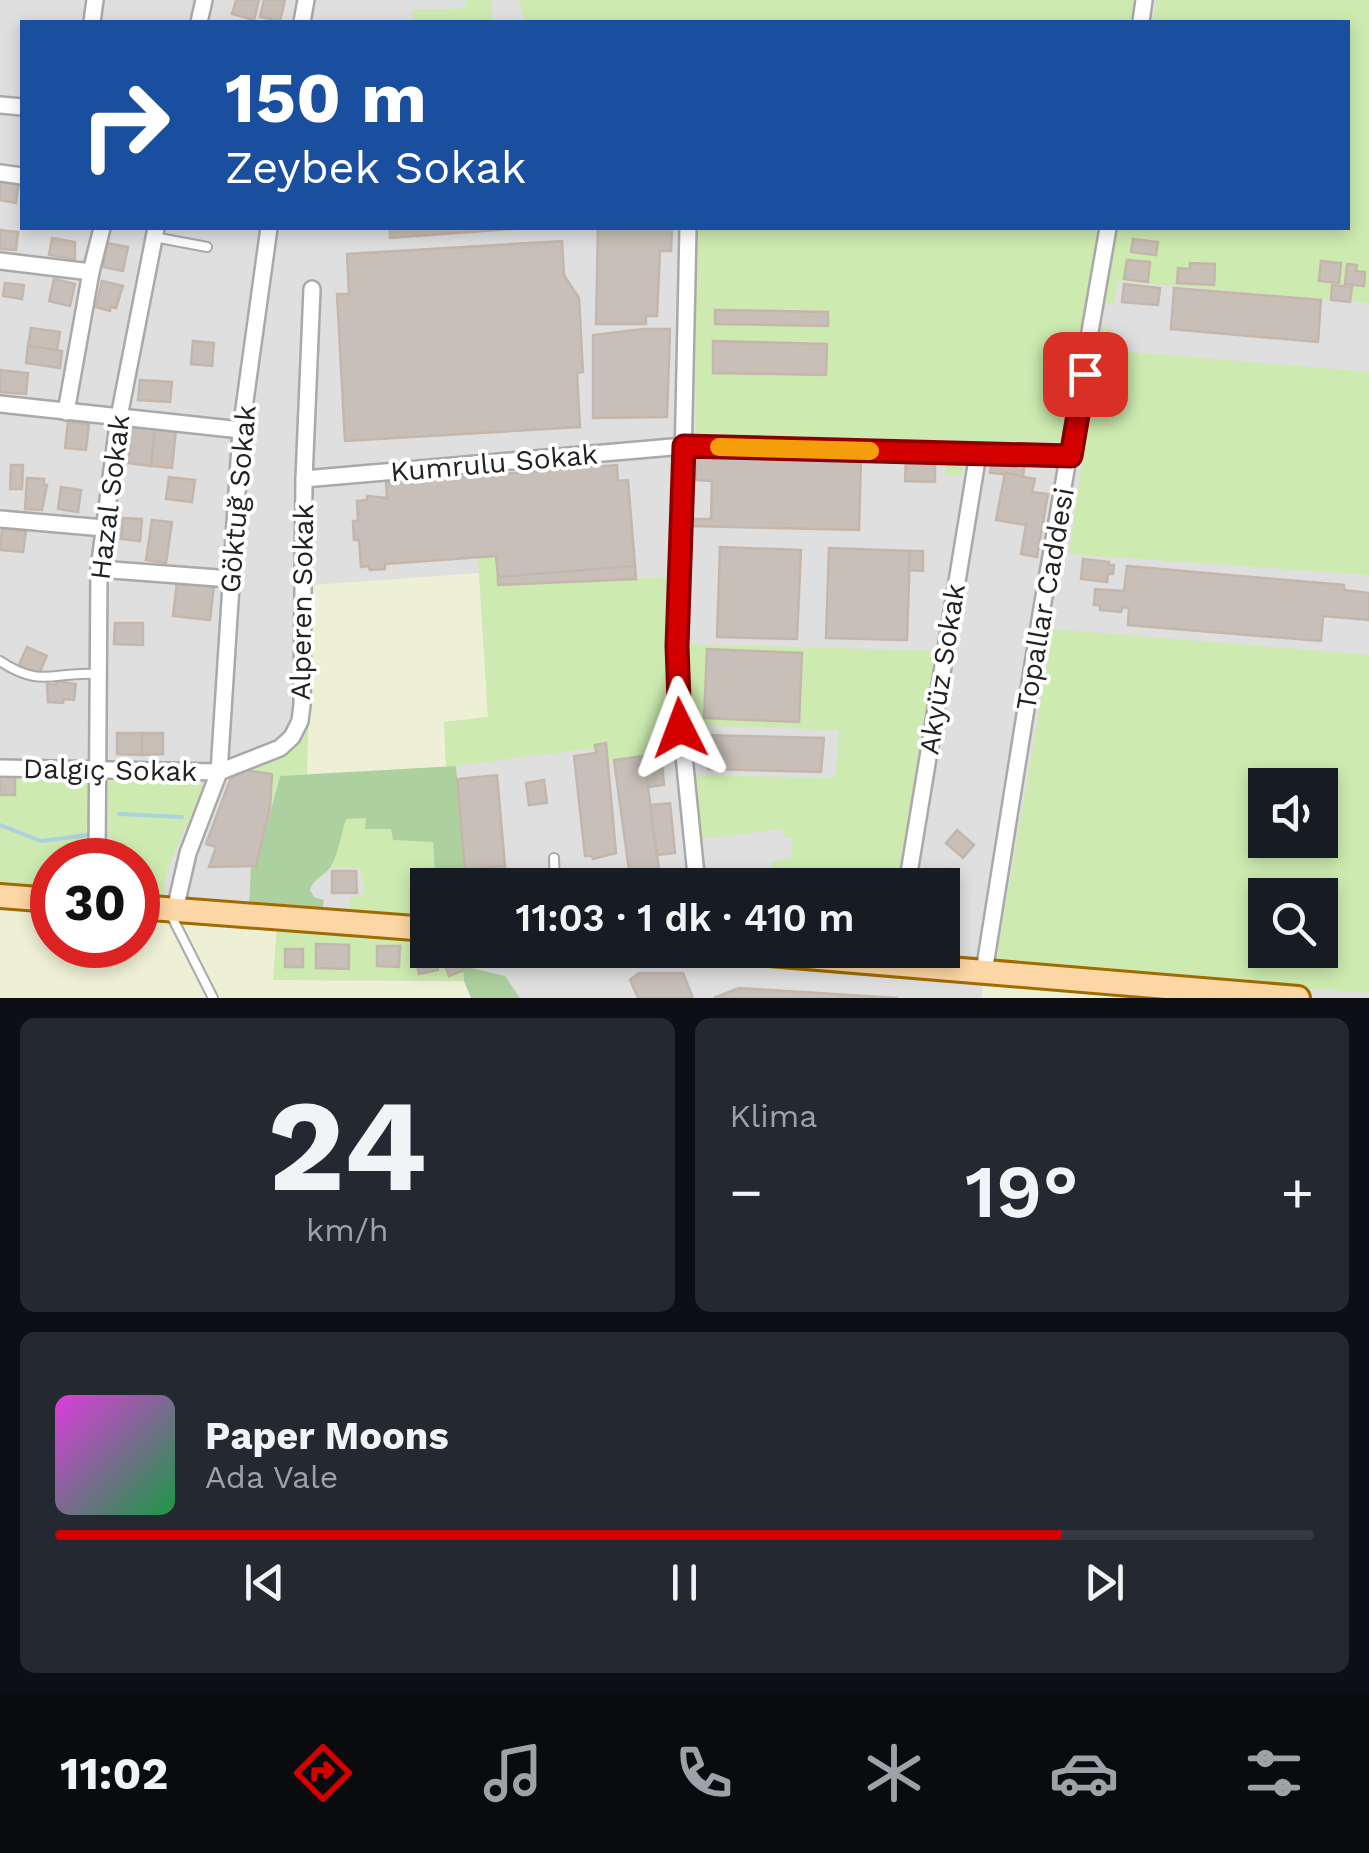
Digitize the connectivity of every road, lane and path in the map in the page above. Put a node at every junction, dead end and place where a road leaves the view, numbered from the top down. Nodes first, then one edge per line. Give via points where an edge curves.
1 (101, 230) edge
2 (270, 230) edge
3 (688, 230) edge
4 (1108, 230) edge
5 (155, 232) edge
6 (207, 247) dead end
7 (0, 261) edge
8 (90, 272) junction
9 (312, 289) dead end
10 (0, 404) edge
11 (66, 412) junction
12 (119, 417) junction
13 (241, 430) junction
14 (684, 446) junction
15 (978, 454) junction
16 (1071, 456) junction
17 (304, 479) junction
18 (0, 519) edge
19 (104, 528) junction
20 (100, 568) junction
21 (231, 580) junction
22 (0, 661) edge
23 (98, 674) junction
24 (0, 768) edge
25 (96, 770) junction
26 (219, 772) junction
27 (97, 838) edge
28 (554, 858) dead end
29 (554, 868) edge
30 (695, 868) edge
31 (910, 868) edge
32 (0, 896) edge
33 (30, 898) edge
34 (160, 909) edge
35 (171, 910) junction
36 (410, 928) edge
37 (960, 968) edge
38 (984, 972) junction
39 (213, 998) edge
40 (1298, 998) edge

1 - 8 street
2 - 13 street, Göktuğ Sokak
3 - 14 street
4 - 16 street, Topallar Caddesi
5 - 6 lane
5 - 12 street, Hazal Sokak
7 - 8 street
8 - 11 street
9 - 17 street, Alperen Sokak
10 - 11 street
11 - 12 street
12 - 13 street
12 - 19 street, Hazal Sokak
13 - 21 street, Göktuğ Sokak
14 - 15 street, Kumrulu Sokak
14 - 17 street, Kumrulu Sokak
14 - 30 street via 678,696
15 - 16 street, Kumrulu Sokak
15 - 31 street, Akyüz Sokak
16 - 38 street, Topallar Caddesi
17 - 26 street, Alperen Sokak via 300,720 280,748
18 - 19 street
19 - 20 street, Hazal Sokak
20 - 21 street
20 - 23 street, Hazal Sokak
21 - 26 street, Göktuğ Sokak
22 - 23 lane via 34,679
23 - 25 street, Hazal Sokak
24 - 25 street, Dalgıç Sokak
25 - 26 street, Dalgıç Sokak
25 - 27 street, Hazal Sokak
26 - 35 street
28 - 29 lane
32 - 33 main road
34 - 35 main road
35 - 36 main road
35 - 39 lane
37 - 38 main road
38 - 40 main road

